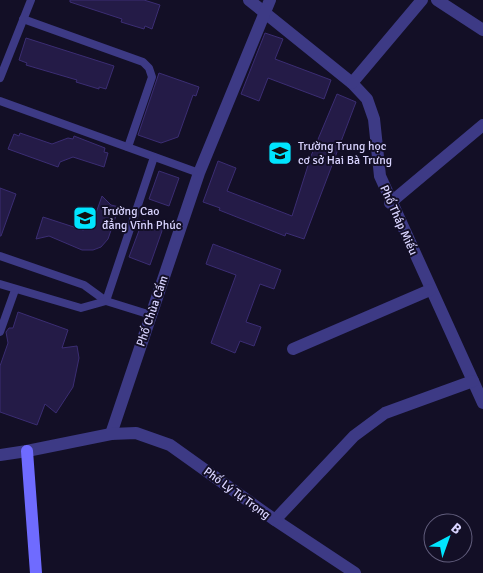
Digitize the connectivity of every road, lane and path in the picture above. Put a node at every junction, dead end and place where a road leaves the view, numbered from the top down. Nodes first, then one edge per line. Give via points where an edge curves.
1 (31, 0) edge
2 (249, 0) edge
3 (270, 0) edge
4 (422, 0) edge
5 (437, 0) edge
6 (264, 12) junction
7 (24, 19) junction
8 (483, 30) edge
9 (0, 78) edge
10 (352, 83) junction
11 (0, 101) edge
12 (483, 125) edge
13 (128, 147) junction
14 (154, 157) junction
15 (199, 173) junction
16 (390, 203) junction
17 (0, 256) edge
18 (0, 284) edge
19 (15, 290) junction
20 (430, 290) junction
21 (106, 301) junction
22 (151, 315) junction
23 (0, 332) edge
24 (293, 349) dead end
25 (474, 381) junction
26 (483, 403) edge
27 (111, 434) junction
28 (27, 452) junction
29 (0, 455) edge
30 (275, 520) junction
31 (36, 573) edge
32 (355, 573) edge

1 - 7 lane
2 - 6 street
3 - 6 street, Phố Chùa Cấm
4 - 10 street
5 - 8 street
6 - 10 street, Phố Tháp Miếu
6 - 15 street, Phố Chùa Cấm
7 - 9 lane
7 - 13 lane via 143,62 149,68 152,77
10 - 16 street, Phố Tháp Miếu via 367,100 374,119 380,176
11 - 13 lane
12 - 16 street
13 - 14 lane
14 - 15 lane
14 - 21 lane
15 - 22 street, Phố Chùa Cấm
16 - 20 street, Phố Tháp Miếu
17 - 21 lane via 84,285
18 - 19 lane
19 - 21 lane via 81,308
19 - 23 lane
20 - 24 street
20 - 25 street, Phố Tháp Miếu
21 - 22 lane
22 - 27 street, Phố Chùa Cấm
25 - 26 street, Phố Tháp Miếu
25 - 30 street via 378,417 354,436
27 - 28 street
27 - 30 street, Phố Lý Tự Trọng via 136,434 170,445
28 - 29 street
28 - 31 street
30 - 32 street, Phố Lý Tự Trọng

